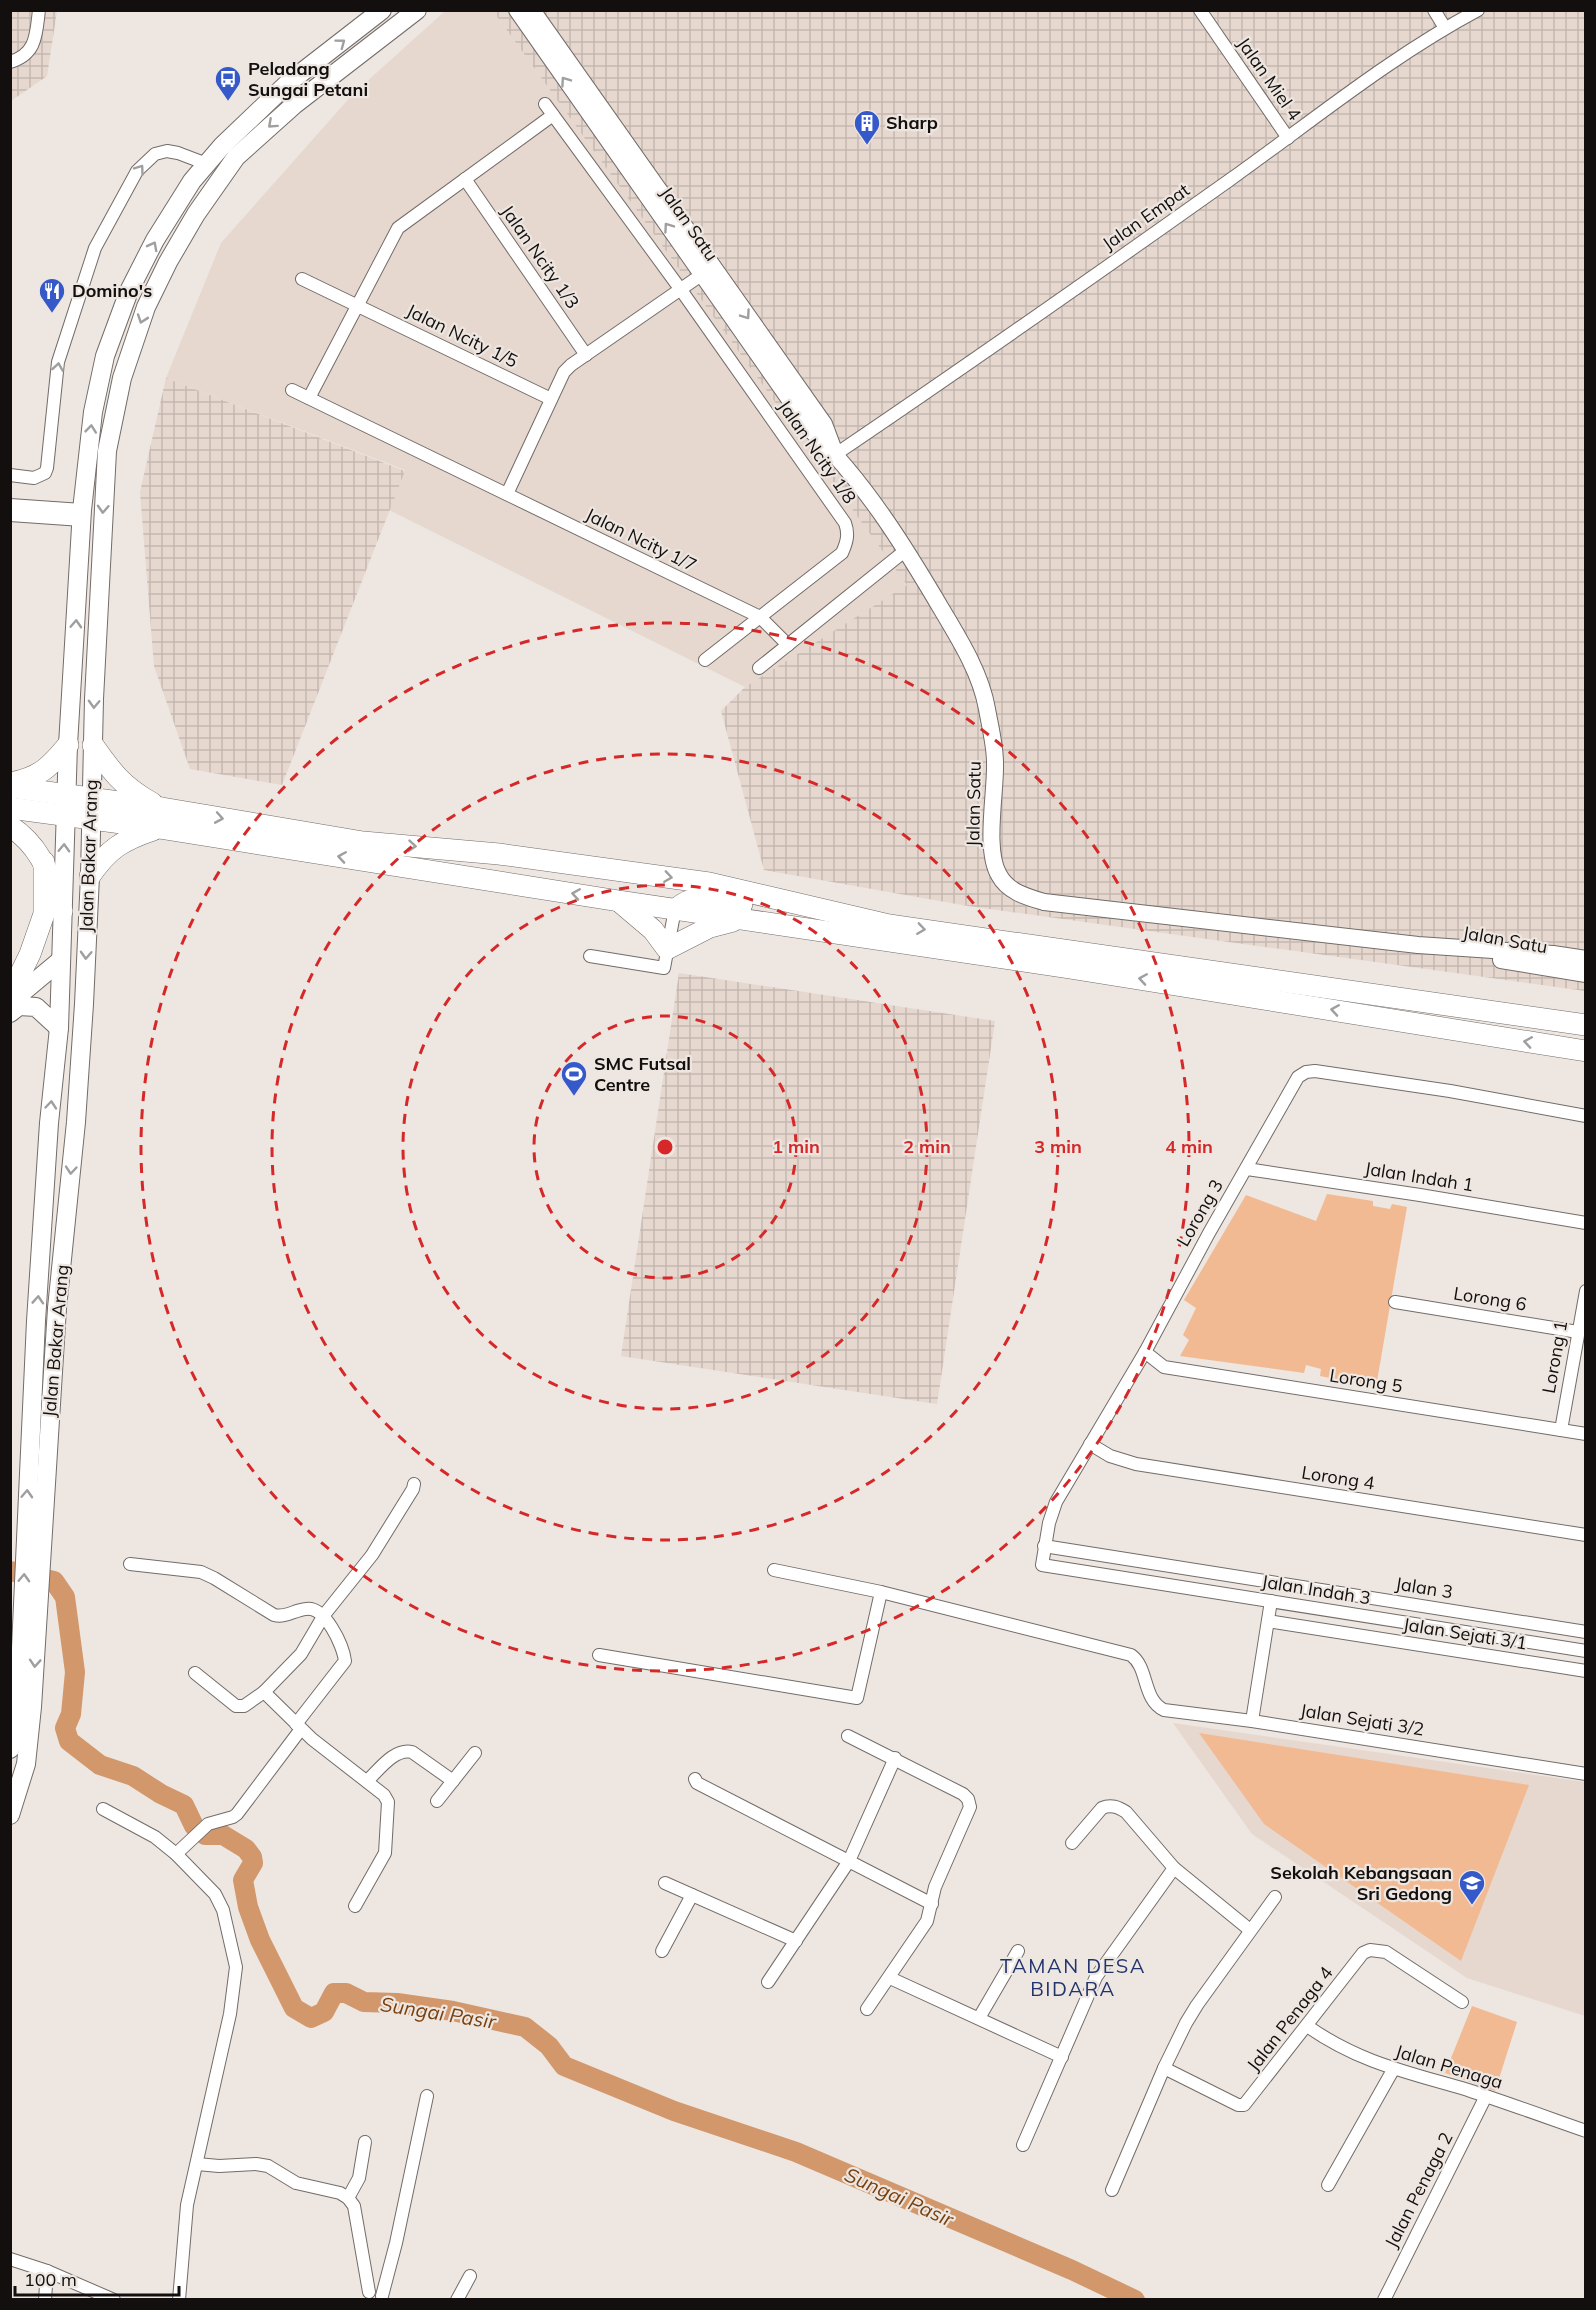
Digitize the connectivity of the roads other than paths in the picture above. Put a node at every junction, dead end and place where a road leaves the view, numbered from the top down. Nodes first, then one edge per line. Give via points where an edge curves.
1 (39, 10) edge
2 (382, 10) edge
3 (417, 10) edge
4 (517, 10) edge
5 (532, 10) edge
6 (1200, 10) edge
7 (1434, 10) edge
8 (1478, 10) edge
9 (1445, 28) junction
10 (10, 62) edge
11 (545, 104) dead end
12 (553, 115) junction
13 (1288, 138) junction
14 (207, 164) junction
15 (465, 179) junction
16 (707, 271) junction
17 (302, 279) dead end
18 (681, 290) junction
19 (357, 305) junction
20 (586, 355) junction
21 (292, 390) dead end
22 (309, 398) junction
23 (551, 399) junction
24 (836, 454) junction
25 (10, 475) edge
26 (507, 494) junction
27 (10, 505) edge
28 (10, 515) edge
29 (82, 515) junction
30 (906, 550) junction
31 (760, 617) junction
32 (788, 645) junction
33 (705, 660) dead end
34 (759, 668) dead end
35 (68, 745) junction
36 (93, 745) junction
37 (10, 785) edge
38 (67, 794) junction
39 (91, 798) junction
40 (10, 808) edge
41 (65, 816) junction
42 (160, 818) junction
43 (90, 819) junction
44 (10, 826) edge
45 (500, 854) junction
46 (44, 862) junction
47 (90, 876) junction
48 (619, 901) junction
49 (675, 909) junction
50 (62, 910) junction
51 (743, 918) junction
52 (889, 925) junction
53 (1418, 945) junction
54 (667, 950) junction
55 (590, 956) dead end
56 (1586, 959) edge
57 (61, 960) junction
58 (1586, 974) edge
59 (10, 995) edge
60 (10, 1011) edge
61 (1586, 1024) edge
62 (58, 1028) junction
63 (1586, 1051) edge
64 (1586, 1116) edge
65 (1246, 1169) junction
66 (1586, 1223) edge
67 (1586, 1291) edge
68 (1395, 1302) dead end
69 (1578, 1332) junction
70 (1145, 1352) junction
71 (1561, 1430) junction
72 (1586, 1434) edge
73 (1090, 1444) junction
74 (414, 1484) dead end
75 (1586, 1535) edge
76 (1044, 1546) junction
77 (33, 1554) junction
78 (130, 1564) dead end
79 (1042, 1565) joint
80 (774, 1570) dead end
81 (881, 1592) junction
82 (1271, 1601) junction
83 (30, 1604) junction
84 (324, 1615) junction
85 (1268, 1621) junction
86 (1586, 1632) edge
87 (1586, 1651) edge
88 (599, 1655) dead end
89 (1586, 1671) edge
90 (195, 1673) dead end
91 (264, 1692) junction
92 (1252, 1721) junction
93 (299, 1726) junction
94 (848, 1736) dead end
95 (10, 1749) edge
96 (476, 1753) dead end
97 (895, 1758) junction
98 (1586, 1774) edge
99 (696, 1779) dead end
100 (367, 1781) junction
101 (453, 1781) junction
102 (438, 1801) dead end
103 (104, 1809) dead end
104 (10, 1815) edge
105 (1072, 1843) dead end
106 (176, 1854) junction
107 (849, 1860) junction
108 (1174, 1868) junction
109 (665, 1883) dead end
110 (692, 1895) junction
111 (1275, 1896) dead end
112 (932, 1904) junction
113 (355, 1906) dead end
114 (1250, 1930) junction
115 (796, 1941) junction
116 (662, 1951) dead end
117 (1018, 1951) dead end
118 (890, 1978) junction
119 (768, 1982) dead end
120 (1462, 2002) dead end
121 (867, 2009) dead end
122 (980, 2018) junction
123 (1307, 2026) junction
124 (1062, 2057) junction
125 (1164, 2068) junction
126 (1393, 2070) junction
127 (427, 2096) dead end
128 (1486, 2096) junction
129 (1586, 2131) edge
130 (365, 2142) dead end
131 (1023, 2145) dead end
132 (197, 2164) junction
133 (1328, 2185) dead end
134 (1112, 2190) dead end
135 (348, 2198) junction
136 (10, 2259) edge
137 (47, 2271) junction
138 (470, 2276) dead end
139 (367, 2296) edge
140 (382, 2296) junction
141 (45, 2300) edge
142 (114, 2300) edge
143 (179, 2300) edge
144 (395, 2300) edge
145 (457, 2300) edge
146 (1384, 2300) edge

1 - 10 street via 31,49 21,59
14 -> 2 main road, Jalan Bakar Arang via 288,83
3 -> 36 main road, Jalan Bakar Arang via 294,105 236,157 196,214 146,307 122,378 107,451
16 -> 4 main road, Jalan Satu
5 - 16 main road, Jalan Satu
6 - 13 street, Jalan Miel 4
7 - 9 street
8 - 9 street, Jalan Empat
9 - 13 street, Jalan Empat
11 - 12 street
12 - 15 street
12 - 18 street
13 - 24 street, Jalan Empat
25 -> 14 street via 34,478 45,473 58,362 95,248 137,171 155,154 167,151
29 -> 14 main road, Jalan Bakar Arang via 93,412 105,356 129,291 155,240
15 - 19 street via 398,228
15 - 20 street, Jalan Ncity 1/3
16 - 18 street
16 - 24 main road, Jalan Satu via 811,430
17 - 19 street, Jalan Ncity 1/5
18 - 20 street
18 - 31 street, Jalan Ncity 1/8 via 849,532 842,553
19 - 22 street
19 - 23 street, Jalan Ncity 1/5
20 - 23 street via 564,372
21 - 22 street, Jalan Ncity 1/7
22 - 26 street, Jalan Ncity 1/7
23 - 26 street
24 - 30 main road, Jalan Satu
26 - 31 street, Jalan Ncity 1/7
27 - 29 street
28 - 29 street
35 -> 29 main road, Jalan Bakar Arang
30 - 32 street
30 - 53 main road, Jalan Satu via 962,645 985,699 996,760 994,862 999,876 1010,888 1044,902
31 - 32 street, Jalan Ncity 1/7
31 - 33 street
32 - 34 street
35 - 37 highway via 51,766
35 - 38 main road, Jalan Bakar Arang
36 - 39 main road, Jalan Bakar Arang
36 - 42 highway via 114,776
37 - 38 highway
38 - 39 highway
38 - 41 main road, Jalan Bakar Arang
39 - 42 highway
39 - 43 main road, Jalan Bakar Arang
40 - 41 highway
41 - 43 highway
50 -> 41 main road, Jalan Bakar Arang
42 - 43 highway
42 -> 45 highway
42 - 47 highway via 103,857
48 -> 42 highway
43 - 47 main road, Jalan Bakar Arang
44 - 46 highway via 36,848
45 - 49 highway via 559,874 643,888 661,894
45 -> 52 highway via 710,883
46 - 50 highway
46 - 59 highway via 44,914
47 -> 77 main road, Jalan Bakar Arang via 78,1098
48 - 49 highway
48 - 54 highway via 652,930
49 - 51 highway
49 - 52 highway via 693,897
49 - 54 street
50 - 57 main road, Jalan Bakar Arang
51 - 54 highway via 710,927
63 -> 51 highway
52 -> 61 highway
53 - 56 main road, Jalan Satu
53 - 58 main road, Jalan Satu
54 - 55 street via 664,968
57 - 60 main road via 25,990
57 - 62 main road, Jalan Bakar Arang
60 - 62 main road via 19,1006 36,1007
77 -> 62 main road, Jalan Bakar Arang via 43,1204
64 - 65 street, Lorong 3 via 1450,1091 1306,1071 1298,1077
65 - 66 street, Jalan Indah 1
65 - 70 street, Lorong 3
67 - 69 street, Lorong 1
68 - 69 street, Lorong 6
69 - 71 street, Lorong 1
70 - 71 street, Lorong 5 via 1164,1367
70 - 73 street, Lorong 3
71 - 72 street, Lorong 5
73 - 75 street, Lorong 4 via 1110,1456 1136,1464
73 - 76 street, Lorong 3 via 1056,1502
74 - 84 street via 372,1555
76 - 79 street, Lorong 3
76 - 86 street, Jalan 3
77 - 83 main road, Jalan Bakar Arang
78 - 84 street via 201,1572 274,1615 285,1616 309,1608
79 - 82 street, Jalan Indah 3
80 - 81 street
81 - 88 street via 856,1698
81 - 92 street, Jalan Sejati 3/2 via 1131,1655 1139,1664 1153,1701 1164,1710
82 - 85 street
82 - 87 street, Jalan Indah 3
83 - 95 main road, Jalan Bakar Arang
83 -> 104 main road, Jalan Bakar Arang via 32,1707 26,1764
84 - 91 street via 301,1654
84 - 93 street via 345,1662
85 - 89 street, Jalan Sejati 3/1
85 - 92 street
90 - 91 street via 236,1706 244,1706
91 - 93 street
92 - 98 street, Jalan Sejati 3/2
93 - 100 street
93 - 106 street via 237,1814 208,1824
94 - 97 street
96 - 101 street
97 - 107 street
97 - 112 street via 963,1794 970,1804 935,1887
99 - 107 street via 697,1783
100 - 101 street via 405,1750
100 - 113 street via 388,1802 386,1846 382,1861
101 - 102 street
103 - 106 street
105 - 108 street via 1102,1808 1117,1807 1126,1812
106 - 132 street via 215,1894 223,1910 236,1967 230,2014
107 - 112 street
107 - 115 street
108 - 114 street
108 - 124 street via 1096,1977
109 - 110 street
110 - 115 street
110 - 116 street
111 - 114 street
112 - 118 street via 927,1921
114 - 125 street via 1185,2023
115 - 119 street
117 - 122 street
118 - 121 street
118 - 122 street
120 - 123 street, Jalan Penaga 4 via 1386,1952 1370,1950 1363,1953
122 - 124 street
123 - 125 street, Jalan Penaga 4 via 1244,2105
123 - 126 street, Jalan Penaga via 1344,2050
124 - 131 street
125 - 134 street
126 - 128 street, Jalan Penaga
126 - 133 street
127 - 140 street
128 - 129 street, Jalan Penaga
128 - 146 street, Jalan Penaga 2
130 - 135 street via 359,2178
132 - 135 street via 268,2166 296,2183
132 - 143 street via 187,2205
135 - 139 street via 354,2206
136 - 137 street
137 - 141 street
137 - 142 street
138 - 145 street
139 - 140 street
140 - 144 street

